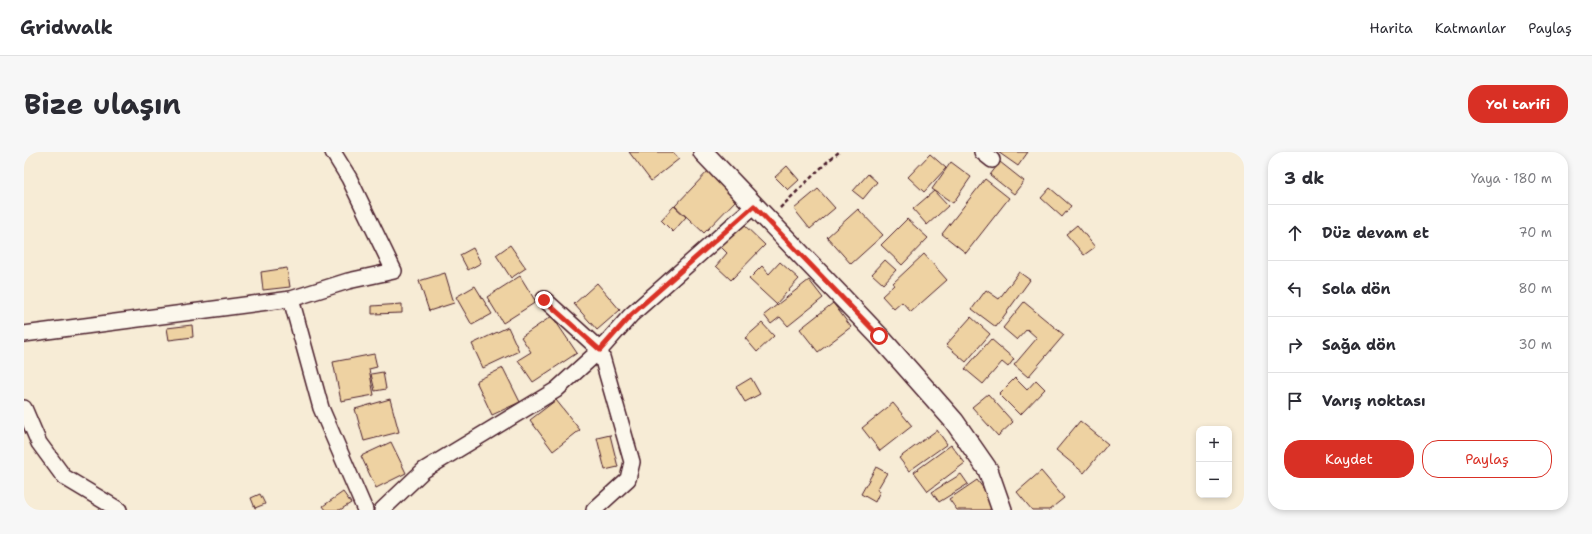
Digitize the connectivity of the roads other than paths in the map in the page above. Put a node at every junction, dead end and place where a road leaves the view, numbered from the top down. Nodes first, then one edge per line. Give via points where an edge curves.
1 (333, 152) edge
2 (703, 152) edge
3 (754, 206) junction
4 (291, 299) junction
5 (544, 300) dead end
6 (24, 334) edge
7 (600, 350) junction
8 (24, 408) edge
9 (118, 510) edge
10 (365, 510) edge
11 (382, 510) edge
12 (594, 510) edge
13 (1002, 510) edge

1 - 4 street via 349,178 394,271 348,281
2 - 3 street
3 - 7 street via 631,315
3 - 13 street via 879,336 954,421 988,470
4 - 6 street
4 - 10 street via 321,408
5 - 7 street
7 - 11 street via 556,390 424,470
7 - 12 street via 632,462 628,479
8 - 9 street via 39,443 64,477

